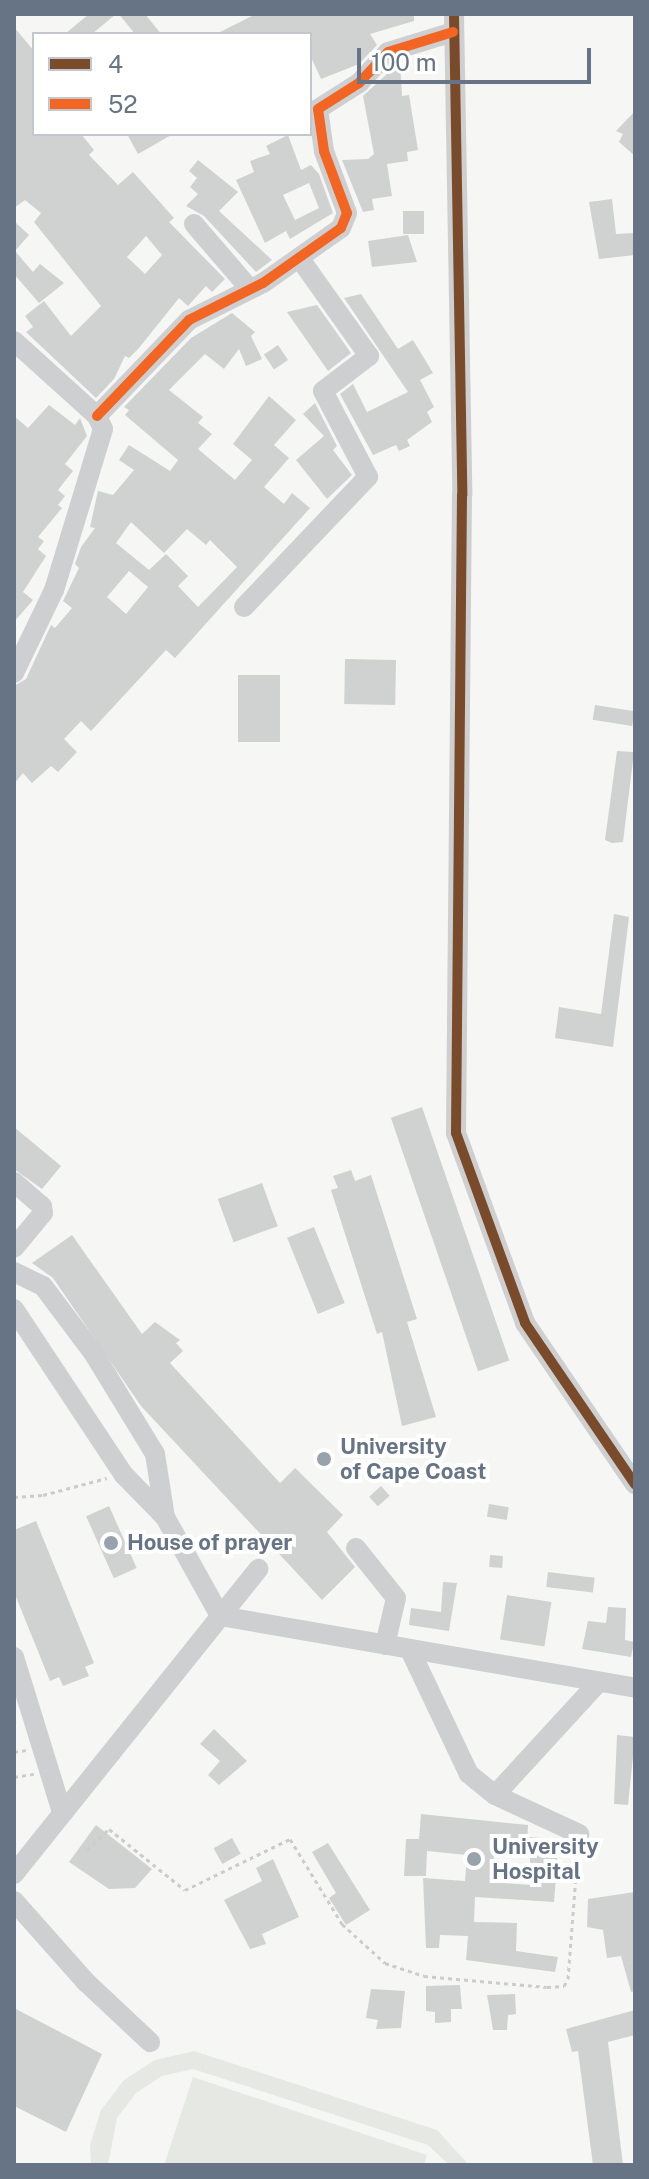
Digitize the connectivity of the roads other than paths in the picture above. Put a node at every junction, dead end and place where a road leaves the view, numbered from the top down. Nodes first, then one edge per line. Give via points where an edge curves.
1 (453, 23) edge
2 (194, 224) dead end
3 (300, 259) junction
4 (250, 289) junction
5 (14, 341) edge
6 (97, 416) junction
7 (244, 607) dead end
8 (14, 673) edge
9 (14, 1182) edge
10 (14, 1248) edge
11 (14, 1272) edge
12 (14, 1309) edge
13 (635, 1484) edge
14 (165, 1517) junction
15 (356, 1548) dead end
16 (258, 1569) dead end
17 (220, 1616) junction
18 (385, 1645) junction
19 (410, 1650) junction
20 (14, 1657) edge
21 (597, 1684) junction
22 (635, 1688) edge
23 (495, 1795) junction
24 (62, 1812) junction
25 (579, 1834) road end
26 (14, 1874) edge
27 (14, 1901) edge
28 (150, 2042) dead end

1 - 3 street via 388,52 359,83 318,109 320,139 347,219
1 - 13 street via 462,495 456,1133 525,1323
2 - 4 street
3 - 4 street
3 - 7 street via 369,356 323,391 368,477
4 - 6 street via 189,320
5 - 6 street
6 - 8 street via 102,440 71,540 41,624
9 - 10 street via 42,1206 43,1213
11 - 14 street via 43,1286 102,1367 155,1454
12 - 14 street via 122,1473
14 - 17 street
15 - 18 street via 396,1598
16 - 17 street
17 - 18 street
17 - 24 street
18 - 19 street
19 - 21 street
19 - 23 street via 469,1774
20 - 24 street
21 - 22 street
21 - 23 street
23 - 25 street
24 - 26 street
27 - 28 street via 86,1982

